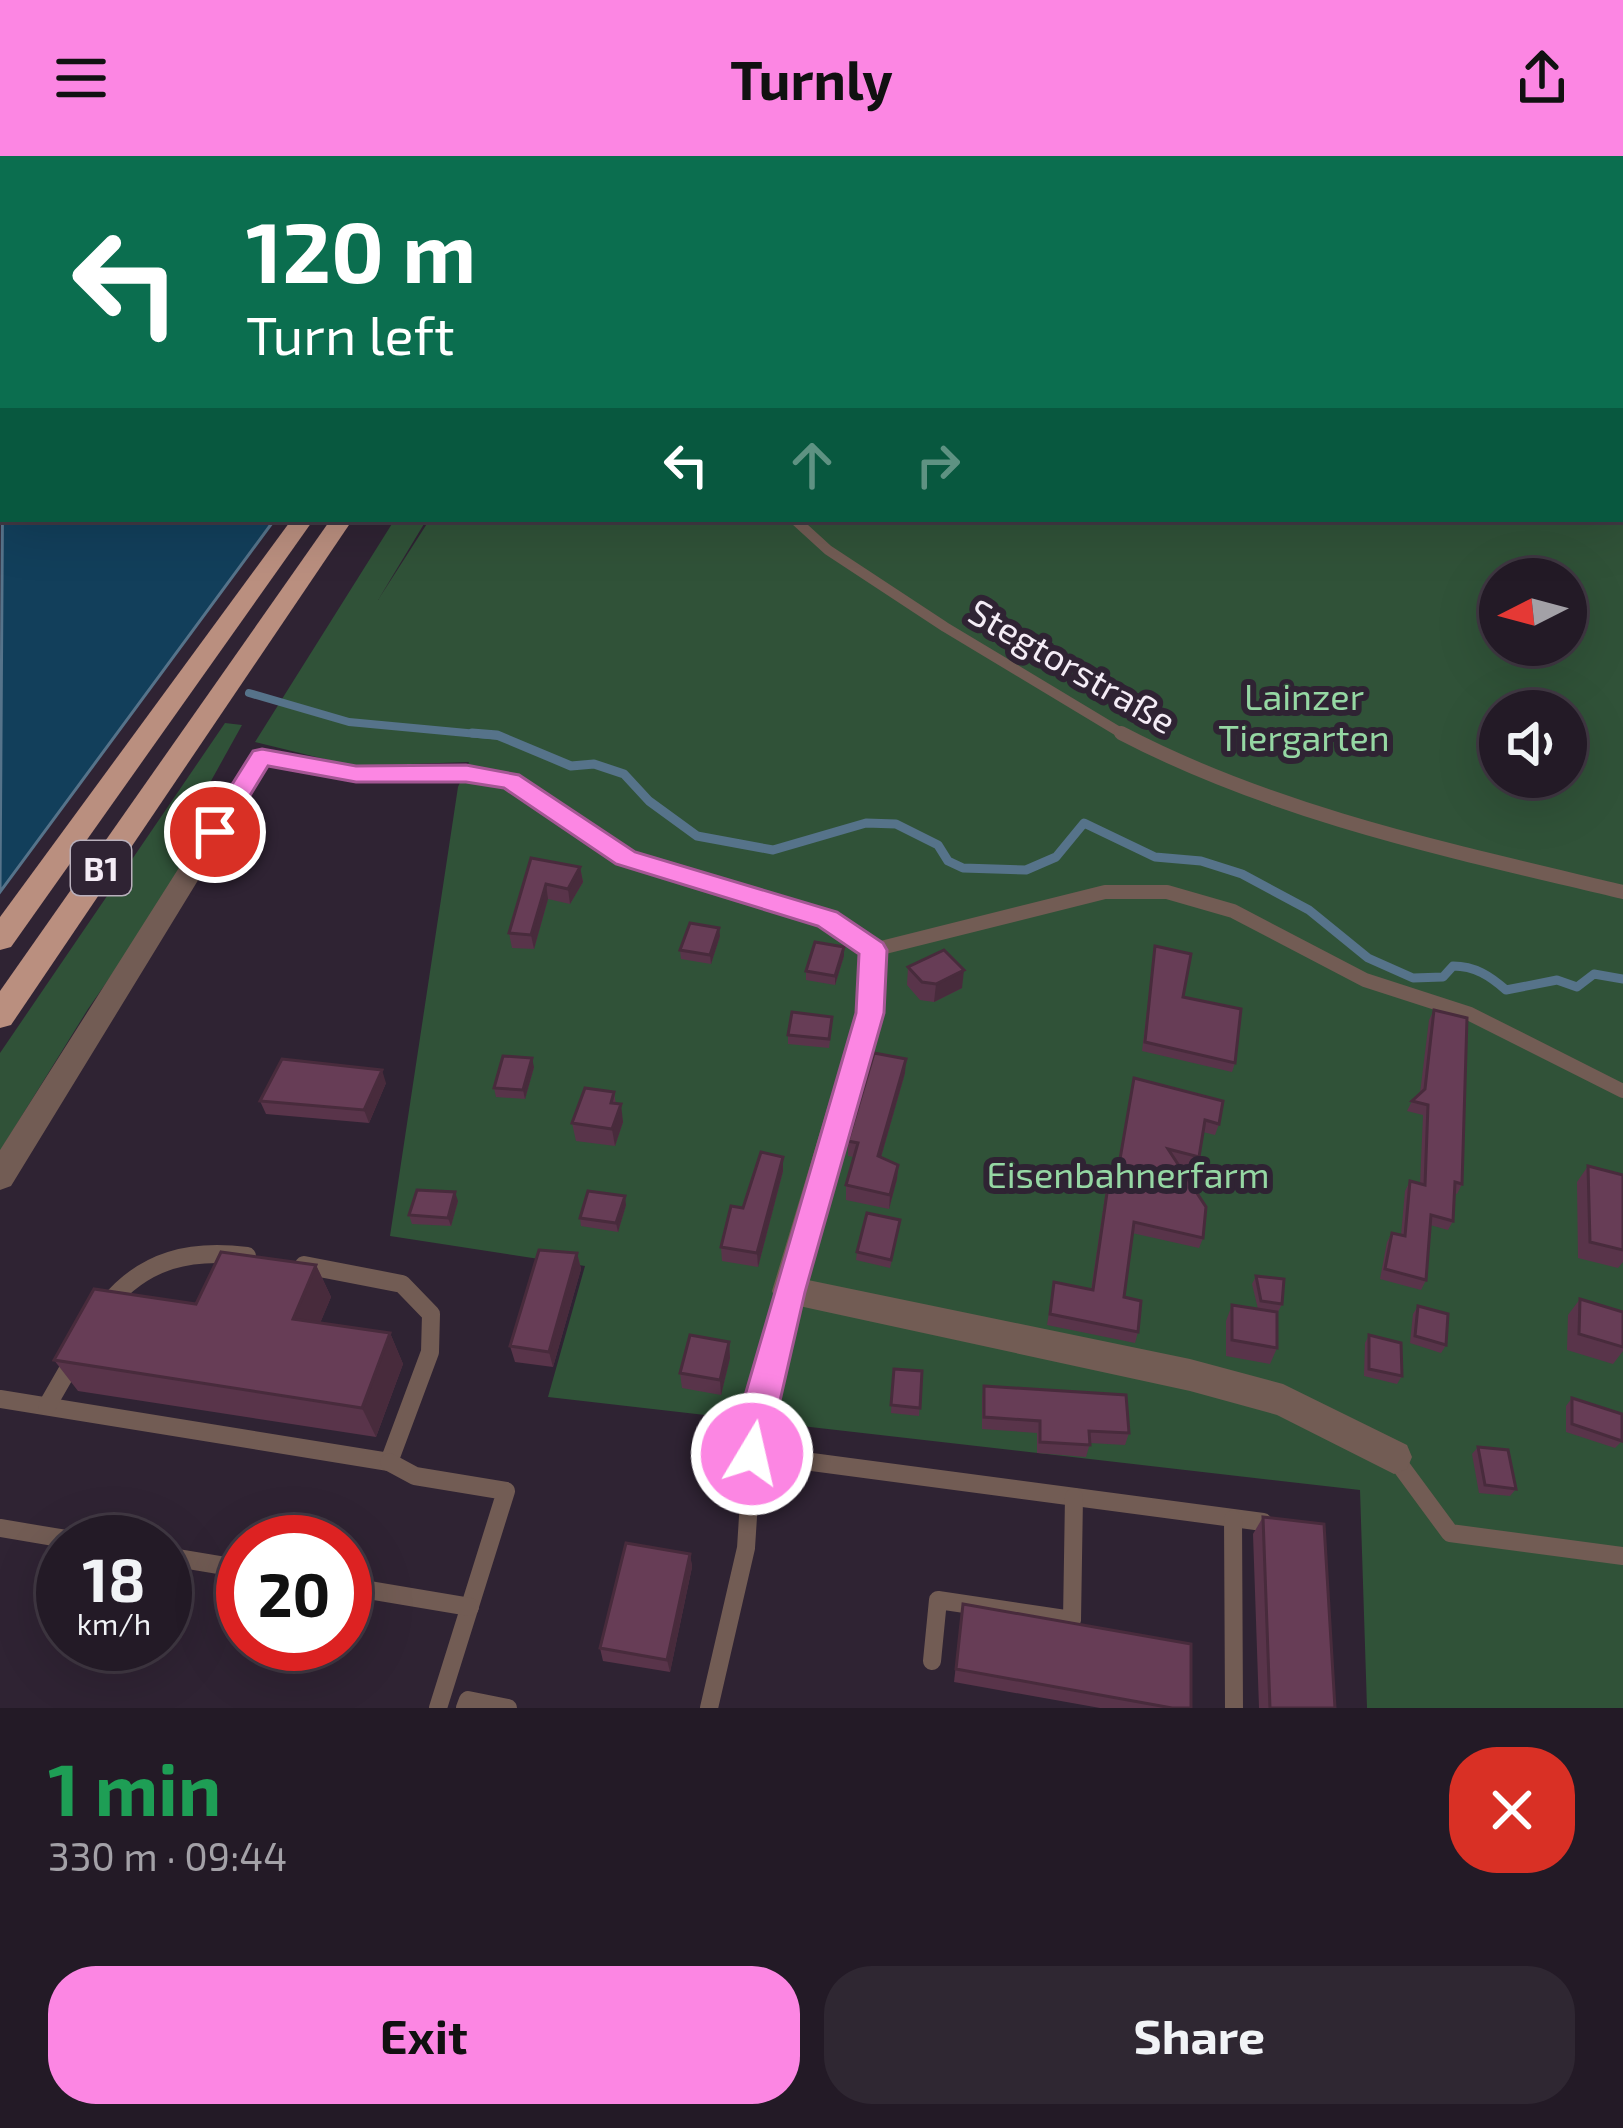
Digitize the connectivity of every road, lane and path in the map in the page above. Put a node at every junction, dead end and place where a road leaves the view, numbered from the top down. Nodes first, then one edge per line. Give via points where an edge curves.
1 (301, 522) edge
2 (340, 522) edge
3 (797, 522) edge
4 (1623, 892) edge
5 (0, 939) edge
6 (873, 950) junction
7 (0, 1016) edge
8 (1623, 1091) edge
9 (0, 1177) edge
10 (266, 1259) edge
11 (289, 1263) edge
12 (788, 1292) junction
13 (98, 1318) edge
14 (88, 1336) edge
15 (0, 1399) edge
16 (47, 1406) junction
17 (752, 1454) junction
18 (1394, 1457) joint
19 (389, 1462) junction
20 (1074, 1497) junction
21 (1233, 1519) junction
22 (1263, 1522) edge
23 (0, 1528) edge
24 (36, 1534) edge
25 (1623, 1556) edge
26 (372, 1591) edge
27 (470, 1607) junction
28 (932, 1661) dead end
29 (438, 1708) edge
30 (465, 1708) edge
31 (508, 1708) edge
32 (710, 1708) edge
33 (1234, 1708) edge

1 - 5 main road, B1
2 - 7 main road, B1
3 - 4 lane, Stegtorstraße via 828,550 1069,704 1171,757 1363,830
6 - 8 lane via 1105,892 1167,892 1233,911 1365,980 1470,1014
6 - 9 street via 827,919 626,858 511,781 356,774 262,757
6 - 12 street via 870,1013
10 - 13 lane via 218,1251 169,1256 123,1282
11 - 19 lane via 402,1284 430,1314 430,1352
12 - 17 lane
12 - 18 street via 1264,1395
14 - 16 lane
15 - 16 lane
16 - 19 lane
17 - 20 lane
17 - 32 lane via 746,1548
18 - 25 lane via 1450,1533
19 - 27 lane via 415,1476 506,1491
20 - 21 lane
20 - 28 lane via 1072,1621 938,1600
21 - 22 lane
21 - 33 lane
23 - 24 lane
26 - 27 lane
27 - 29 lane
30 - 31 lane via 468,1700

